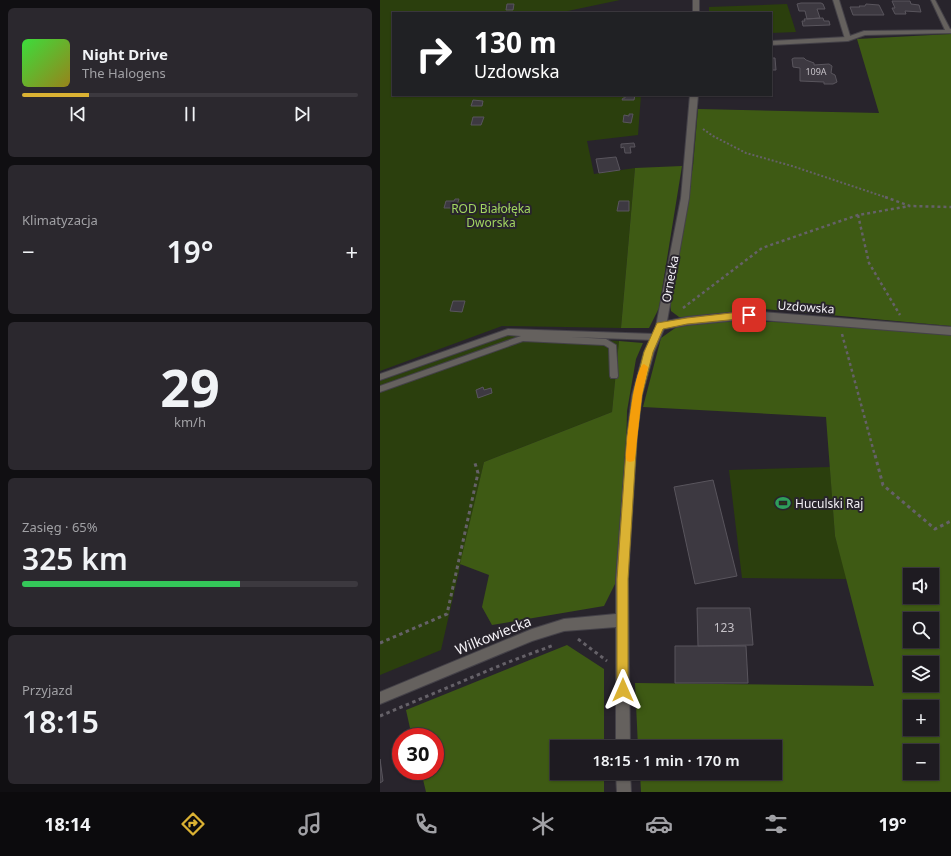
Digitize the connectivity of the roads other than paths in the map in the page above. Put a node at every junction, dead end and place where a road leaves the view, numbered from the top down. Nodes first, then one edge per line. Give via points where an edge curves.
1 (696, 0) edge
2 (836, 0) edge
3 (933, 0) edge
4 (696, 12) edge
5 (950, 31) edge
6 (848, 39) junction
7 (772, 43) edge
8 (694, 96) edge
9 (660, 326) junction
10 (951, 331) edge
11 (655, 337) junction
12 (614, 376) dead end
13 (380, 377) edge
14 (380, 389) edge
15 (622, 620) junction
16 (380, 698) edge
17 (623, 740) edge
18 (623, 780) edge
19 (624, 792) edge

1 - 4 street
2 - 6 street
3 - 5 lane
5 - 6 lane via 864,33
6 - 7 lane
8 - 9 street, Ornecka via 685,198
9 - 10 street, Uzdowska via 749,315
9 - 11 street, Ornecka
11 - 13 lane via 508,332
11 - 15 street, Ornecka via 645,362 637,395 632,436 622,579
12 - 14 lane via 613,347 606,342 523,338
15 - 16 street, Wilkowiecka via 564,625 532,635
15 - 17 street, Ornecka
18 - 19 street

